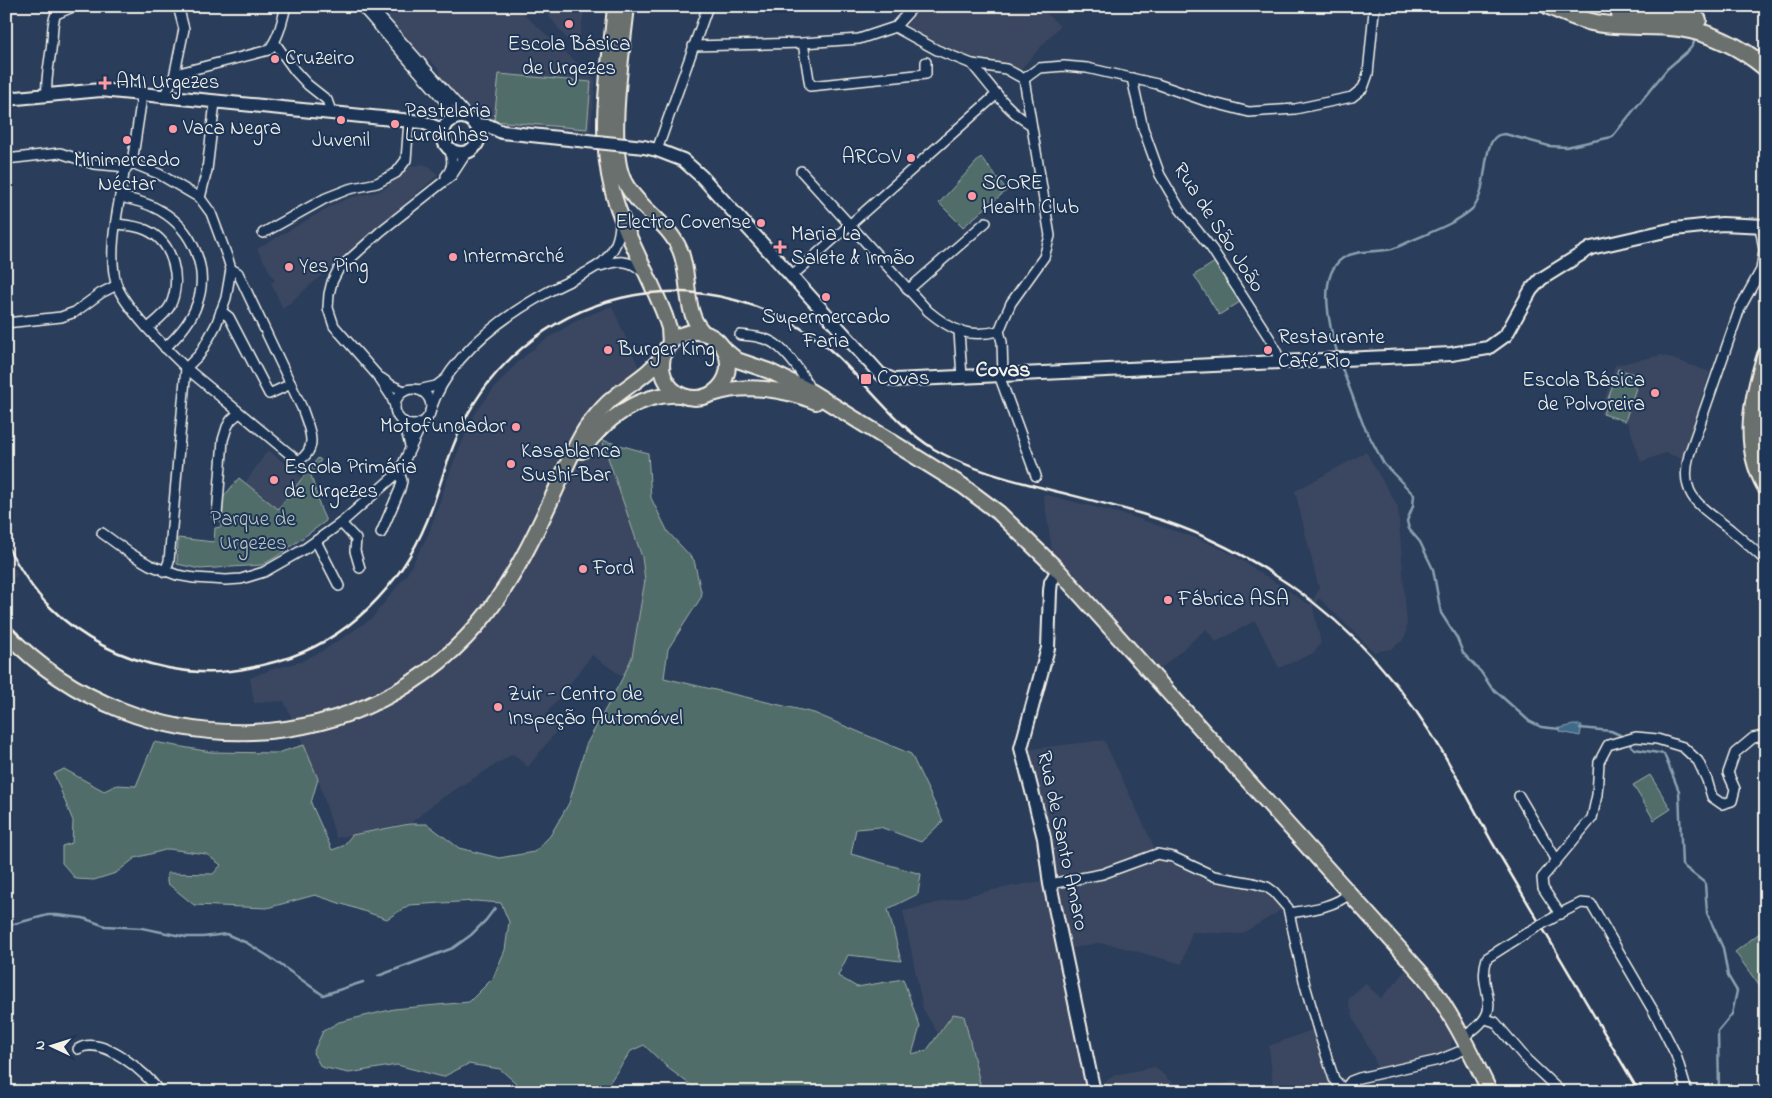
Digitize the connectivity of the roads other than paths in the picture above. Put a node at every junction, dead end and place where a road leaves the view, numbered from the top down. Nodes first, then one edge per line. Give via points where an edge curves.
1 (76, 6) edge
2 (178, 6) edge
3 (286, 6) edge
4 (361, 6) edge
5 (370, 6) edge
6 (615, 6) edge
7 (626, 6) edge
8 (708, 6) edge
9 (914, 6) edge
10 (1376, 6) edge
11 (1549, 6) edge
12 (1576, 6) edge
13 (895, 27) junction
14 (275, 43) junction
15 (803, 43) junction
16 (693, 46) junction
17 (1766, 55) edge
18 (926, 62) dead end
19 (972, 64) junction
20 (1766, 68) edge
21 (174, 77) junction
22 (1132, 78) junction
23 (1024, 80) junction
24 (140, 94) junction
25 (997, 94) junction
26 (47, 95) junction
27 (164, 96) junction
28 (6, 99) edge
29 (215, 102) junction
30 (332, 114) junction
31 (409, 121) junction
32 (474, 124) junction
33 (1030, 124) junction
34 (448, 126) junction
35 (502, 132) junction
36 (478, 140) junction
37 (450, 149) junction
38 (657, 150) junction
39 (467, 152) junction
40 (6, 159) edge
41 (129, 165) junction
42 (801, 171) dead end
43 (436, 188) junction
44 (120, 197) junction
45 (200, 198) junction
46 (618, 207) junction
47 (986, 222) dead end
48 (116, 224) junction
49 (850, 224) junction
50 (1763, 226) edge
51 (263, 233) dead end
52 (597, 266) junction
53 (231, 269) junction
54 (792, 276) junction
55 (648, 277) junction
56 (117, 285) junction
57 (908, 290) junction
58 (221, 311) junction
59 (6, 323) edge
60 (148, 328) junction
61 (999, 331) junction
62 (703, 332) junction
63 (959, 332) junction
64 (740, 335) dead end
65 (165, 348) junction
66 (667, 348) junction
67 (725, 350) junction
68 (1766, 355) edge
69 (1281, 362) junction
70 (186, 368) junction
71 (377, 375) junction
72 (1001, 375) junction
73 (1763, 376) edge
74 (962, 377) junction
75 (444, 380) junction
76 (291, 384) junction
77 (418, 390) junction
78 (404, 391) junction
79 (810, 391) junction
80 (681, 395) junction
81 (710, 395) junction
82 (395, 406) junction
83 (430, 411) junction
84 (239, 413) junction
85 (853, 417) junction
86 (404, 422) junction
87 (420, 423) junction
88 (410, 446) junction
89 (1766, 467) edge
90 (399, 472) junction
91 (1036, 476) dead end
92 (1766, 487) edge
93 (552, 498) junction
94 (1766, 500) edge
95 (217, 515) dead end
96 (341, 523) junction
97 (102, 533) dead end
98 (381, 533) dead end
99 (316, 541) junction
100 (1766, 561) edge
101 (360, 568) dead end
102 (1058, 570) junction
103 (165, 572) junction
104 (339, 586) dead end
105 (6, 633) edge
106 (1766, 735) edge
107 (1519, 796) dead end
108 (1556, 859) junction
109 (1050, 884) junction
110 (1350, 893) junction
111 (1290, 913) junction
112 (1557, 915) junction
113 (1486, 1019) junction
114 (1466, 1042) junction
115 (78, 1049) dead end
116 (1343, 1090) edge
117 (159, 1092) edge
118 (1094, 1092) edge
119 (1490, 1092) edge
120 (1561, 1092) edge
121 (1687, 1092) edge

1 - 26 street via 56,14 53,19
2 - 21 street via 184,29
3 - 14 street
4 - 34 street via 448,105
5 - 32 street
6 - 46 main road via 605,130 609,172
7 - 62 main road via 616,127 620,168 631,192 662,223 680,250 690,310 696,326
8 - 16 street
9 - 13 street
10 - 22 street via 1368,74 1363,88 1352,98 1295,110 1249,112
11 - 20 highway via 1595,23 1678,28 1712,36
12 - 17 highway via 1607,14 1677,16 1710,24 1741,37
13 - 15 street via 860,39
13 - 19 street via 937,50
14 - 21 street via 269,50
14 - 30 street via 295,71 327,100
15 - 16 street
15 - 18 street via 810,86 926,74
16 - 38 street
19 - 23 street via 1006,68
19 - 25 street
21 - 27 street
22 - 23 street via 1064,66 1039,68
22 - 69 street, Rua de São João via 1143,128 1160,175 1180,209 1212,249 1270,339
23 - 33 street
24 - 26 main road via 101,90
24 - 27 main road
24 - 41 street
25 - 33 street via 1018,117
25 - 49 street
26 - 28 main road
27 - 29 main road
29 - 30 main road
29 - 45 street
30 - 31 main road
31 - 34 main road via 439,122
31 - 51 street via 406,160 396,173 326,198
32 - 34 main road via 462,118
32 - 35 main road
32 - 36 main road
33 - 61 street via 1050,236 1044,257 1011,303
34 - 37 main road via 446,144
35 - 36 main road
35 - 38 main road, bridge
36 - 39 main road
37 - 39 main road
37 - 43 street via 452,167
38 - 54 main road via 682,160 702,177
39 - 43 street via 452,176
40 - 41 street via 60,153 94,164
41 - 44 street
41 - 45 street via 166,178
42 - 49 street
43 - 71 street via 338,270 328,294 330,318
44 - 48 street
44 - 65 street via 151,206 176,222 191,240 200,267 197,304 187,324
45 - 53 street via 211,213
46 - 52 street via 618,242 612,254
46 - 55 main road
47 - 57 street
48 - 56 street via 113,267
48 - 60 street via 143,228 152,233 166,248 175,270 170,307
49 - 54 street
49 - 57 street
50 - 69 main road via 1722,224 1674,229 1591,248 1541,279 1531,290 1506,336 1488,348 1451,354
50 - 100 street via 1761,270 1740,308 1689,455 1685,477 1697,503
52 - 55 street via 628,262
52 - 75 street via 502,321
53 - 58 street
53 - 76 street via 238,273
54 - 74 main road via 880,374 894,380
55 - 66 main road via 669,328
56 - 59 street via 75,312 61,317
56 - 60 street
57 - 63 street via 928,311
58 - 70 street via 200,354
58 - 76 street via 229,317 269,394
60 - 65 street
61 - 63 street via 985,334
61 - 72 street
62 - 66 main road via 685,333
62 - 67 main road via 720,342
63 - 74 street
64 - 79 street via 774,343 807,380
65 - 70 street
66 - 80 main road via 662,363 663,373 673,390
66 - 93 main road via 656,366 611,399 594,418 575,448
67 - 79 main road via 737,360
67 - 81 main road via 728,370 721,385
68 - 73 highway
69 - 72 main road
70 - 84 street
70 - 103 street via 169,560
71 - 78 street
71 - 82 street
72 - 74 main road
72 - 91 street
73 - 89 highway via 1758,421
73 - 92 highway via 1751,415 1750,433 1756,464
73 - 94 highway via 1753,382 1749,394 1746,442 1748,461
75 - 77 street via 436,386
75 - 83 street
76 - 84 street via 312,444 308,456 298,462
77 - 78 street
77 - 83 street via 429,399
78 - 82 street
79 - 85 main road
80 - 81 main road via 691,398
80 - 93 main road via 638,403 611,419 590,440
81 - 85 main road via 728,389 773,390
82 - 86 street via 397,416
83 - 87 street
84 - 95 street via 226,427 223,440
85 - 102 main road via 979,498
86 - 87 street
86 - 88 street
87 - 88 street
88 - 90 street
90 - 96 street
90 - 98 street via 400,489
93 - 105 main road via 525,552 489,611 439,664 406,687 350,713 316,723 273,731 230,733 168,725 133,716 97,700 48,671
96 - 99 street
96 - 101 street via 356,539 355,551
97 - 103 street via 131,554
99 - 103 street via 264,572 241,579 194,578
99 - 104 street
102 - 109 main road, Rua de Santo Amaro via 1051,582 1050,631 1043,672 1021,748 1044,838
102 - 110 main road
106 - 108 street via 1753,738 1735,754 1728,773 1735,789 1732,801 1722,804 1712,796 1698,761 1683,747 1657,738 1636,737 1608,745 1598,762 1597,795 1592,818
107 - 108 street
108 - 112 street via 1541,881
109 - 111 street via 1102,874 1151,855 1164,855 1214,876 1267,887 1283,900
109 - 118 main road, Rua de Santo Amaro
110 - 111 street via 1314,909
110 - 114 main road via 1441,998
111 - 116 street via 1319,1033 1334,1079
112 - 113 street, bridge via 1487,958 1489,1008
112 - 121 street via 1581,903 1591,904 1676,1055
113 - 114 street
113 - 120 street via 1495,1022 1527,1060
114 - 116 street via 1439,1060 1359,1078
114 - 119 main road
115 - 117 street via 83,1046 100,1047 115,1053 136,1068

